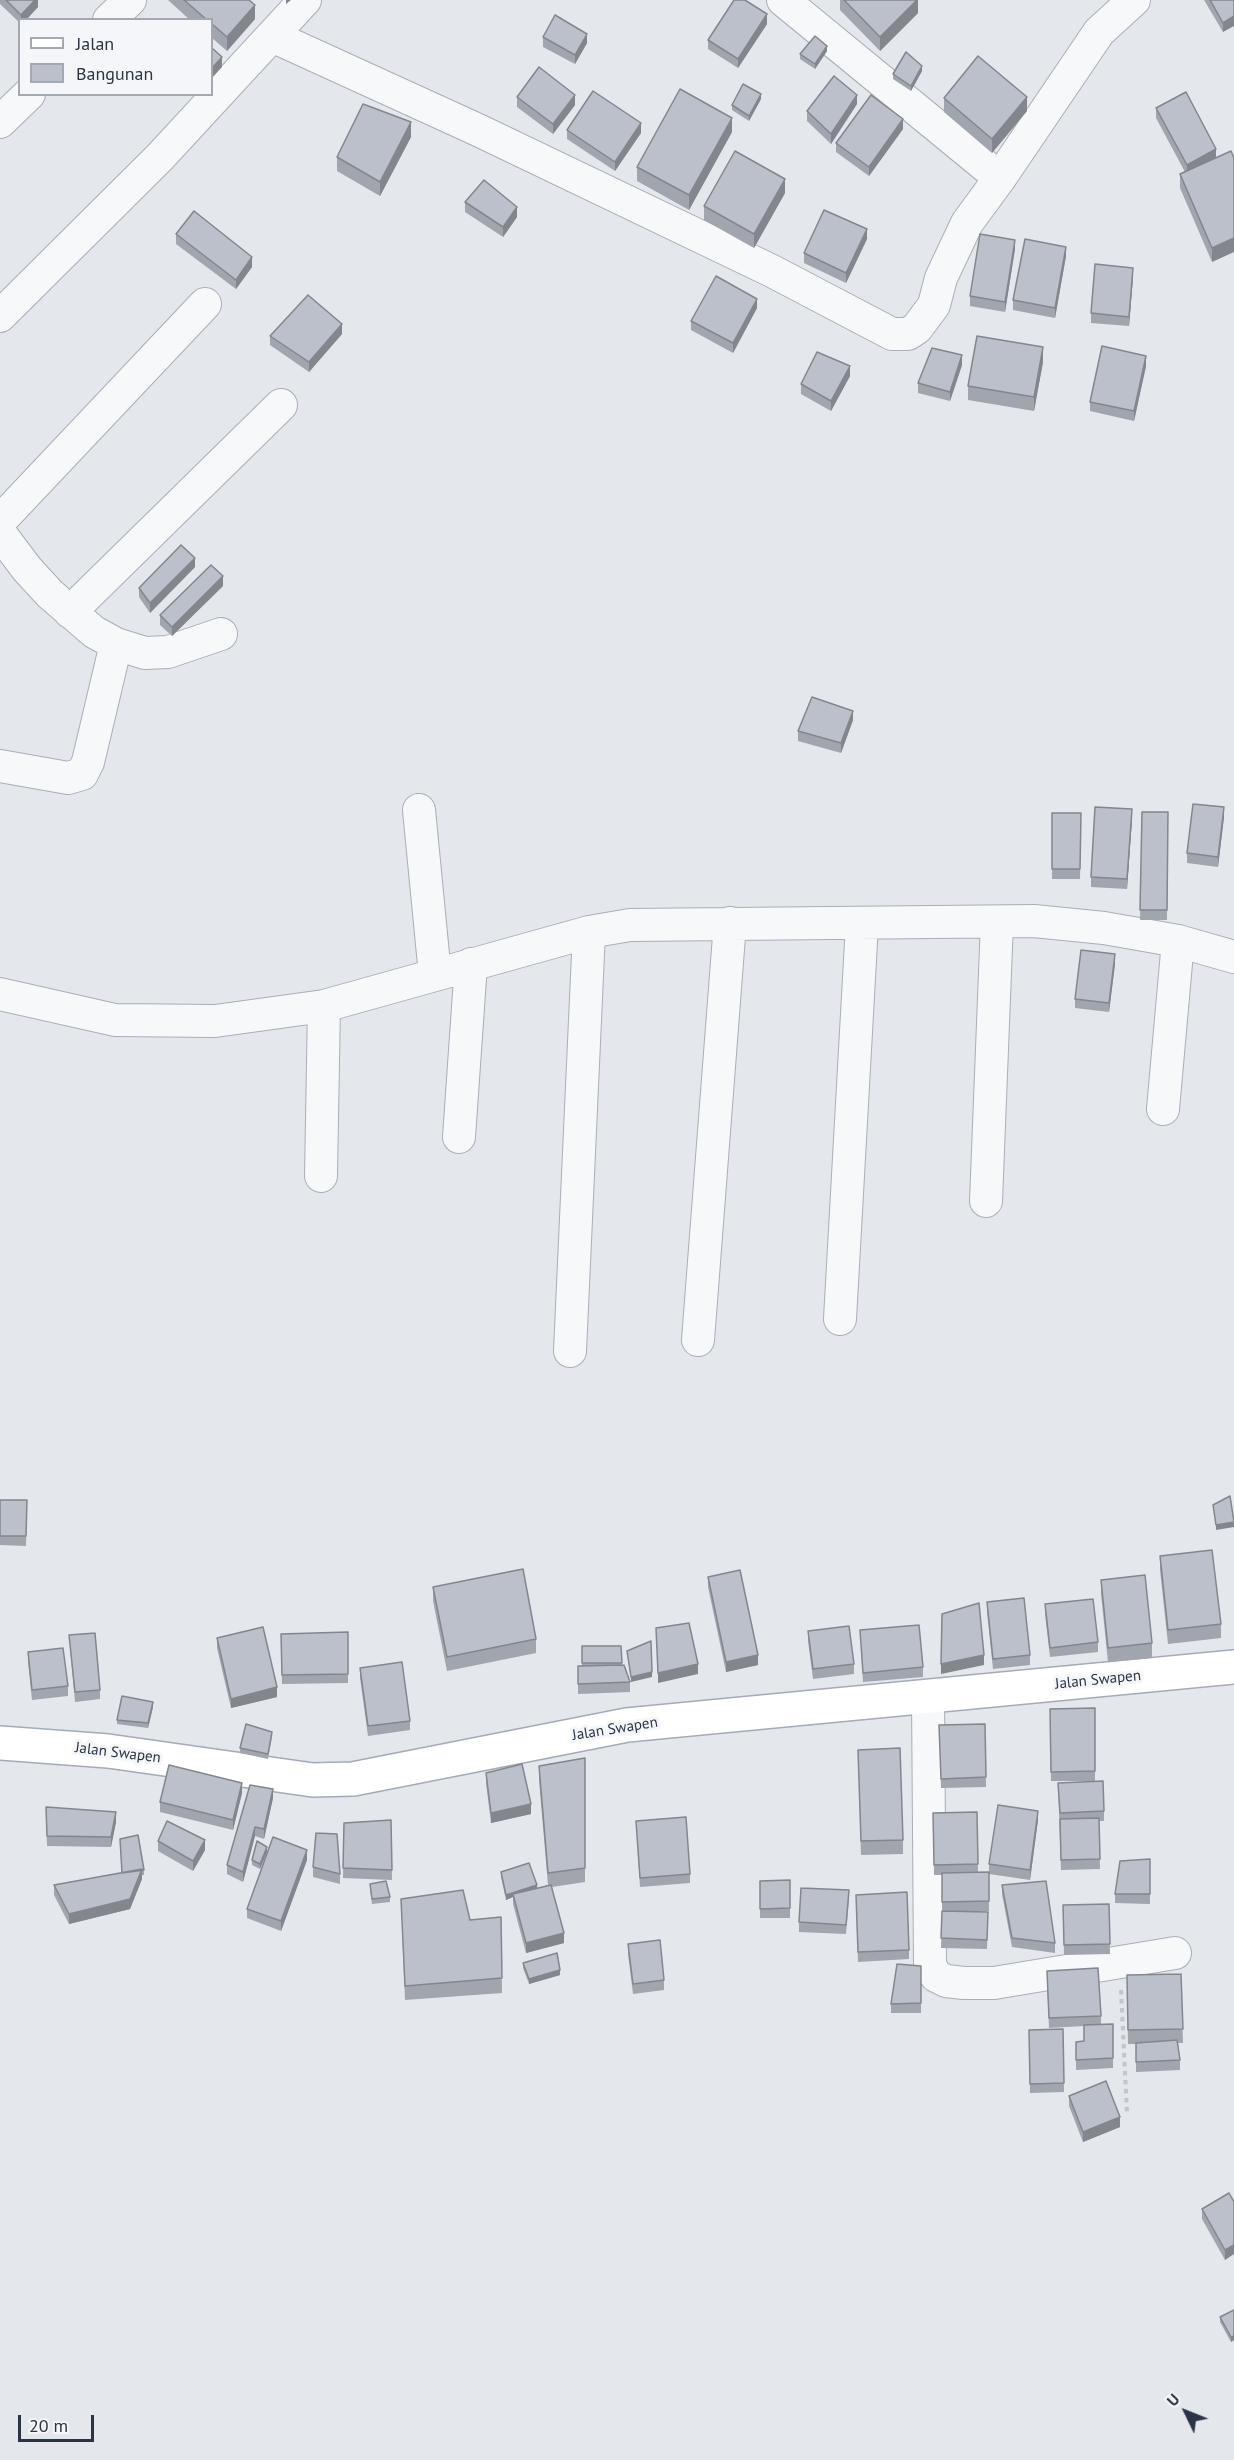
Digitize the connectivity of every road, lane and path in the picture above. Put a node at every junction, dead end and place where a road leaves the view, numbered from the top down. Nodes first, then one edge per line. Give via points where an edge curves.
1 (130, 0) edge
2 (305, 0) edge
3 (783, 0) edge
4 (1134, 0) edge
5 (111, 18) edge
6 (272, 36) junction
7 (27, 96) edge
8 (0, 122) edge
9 (1000, 178) junction
10 (205, 304) dead end
11 (0, 316) edge
12 (280, 405) dead end
13 (0, 521) edge
14 (0, 532) edge
15 (70, 612) junction
16 (221, 634) dead end
17 (116, 644) junction
18 (0, 766) edge
19 (419, 810) dead end
20 (997, 922) junction
21 (730, 923) junction
22 (862, 924) junction
23 (590, 932) junction
24 (1178, 941) junction
25 (1234, 957) edge
26 (471, 964) junction
27 (435, 975) junction
28 (0, 994) edge
29 (324, 1006) junction
30 (1163, 1109) dead end
31 (459, 1137) dead end
32 (321, 1176) dead end
33 (986, 1201) dead end
34 (840, 1319) dead end
35 (698, 1340) dead end
36 (570, 1351) dead end
37 (1234, 1666) edge
38 (928, 1697) junction
39 (0, 1743) edge
40 (1175, 1953) dead end
41 (1117, 1963) junction
42 (1127, 2113) dead end

1 - 5 street
2 - 6 street
3 - 9 street
4 - 9 street via 1099,33
6 - 9 street via 772,271 892,334 908,334 928,313 967,223
6 - 11 street via 160,157
7 - 8 street
10 - 13 street
12 - 15 street
14 - 15 street via 27,569
15 - 17 street
16 - 17 street via 168,652 145,652
17 - 18 street via 82,774 68,778
19 - 27 street
20 - 22 street
20 - 24 street via 1034,921 1104,928
20 - 33 street
21 - 22 street
21 - 23 street via 630,925
21 - 35 street
22 - 34 street
23 - 26 street
23 - 36 street
24 - 25 street
24 - 30 street
26 - 27 street
26 - 31 street
27 - 29 street
28 - 29 street via 116,1020 215,1021
29 - 32 street
37 - 38 main road, Jalan Swapen
38 - 39 main road, Jalan Swapen via 627,1725 353,1779 313,1780 108,1751
38 - 41 street via 930,1965 936,1976 946,1981 993,1983
40 - 41 street
41 - 42 path via 1122,1992

